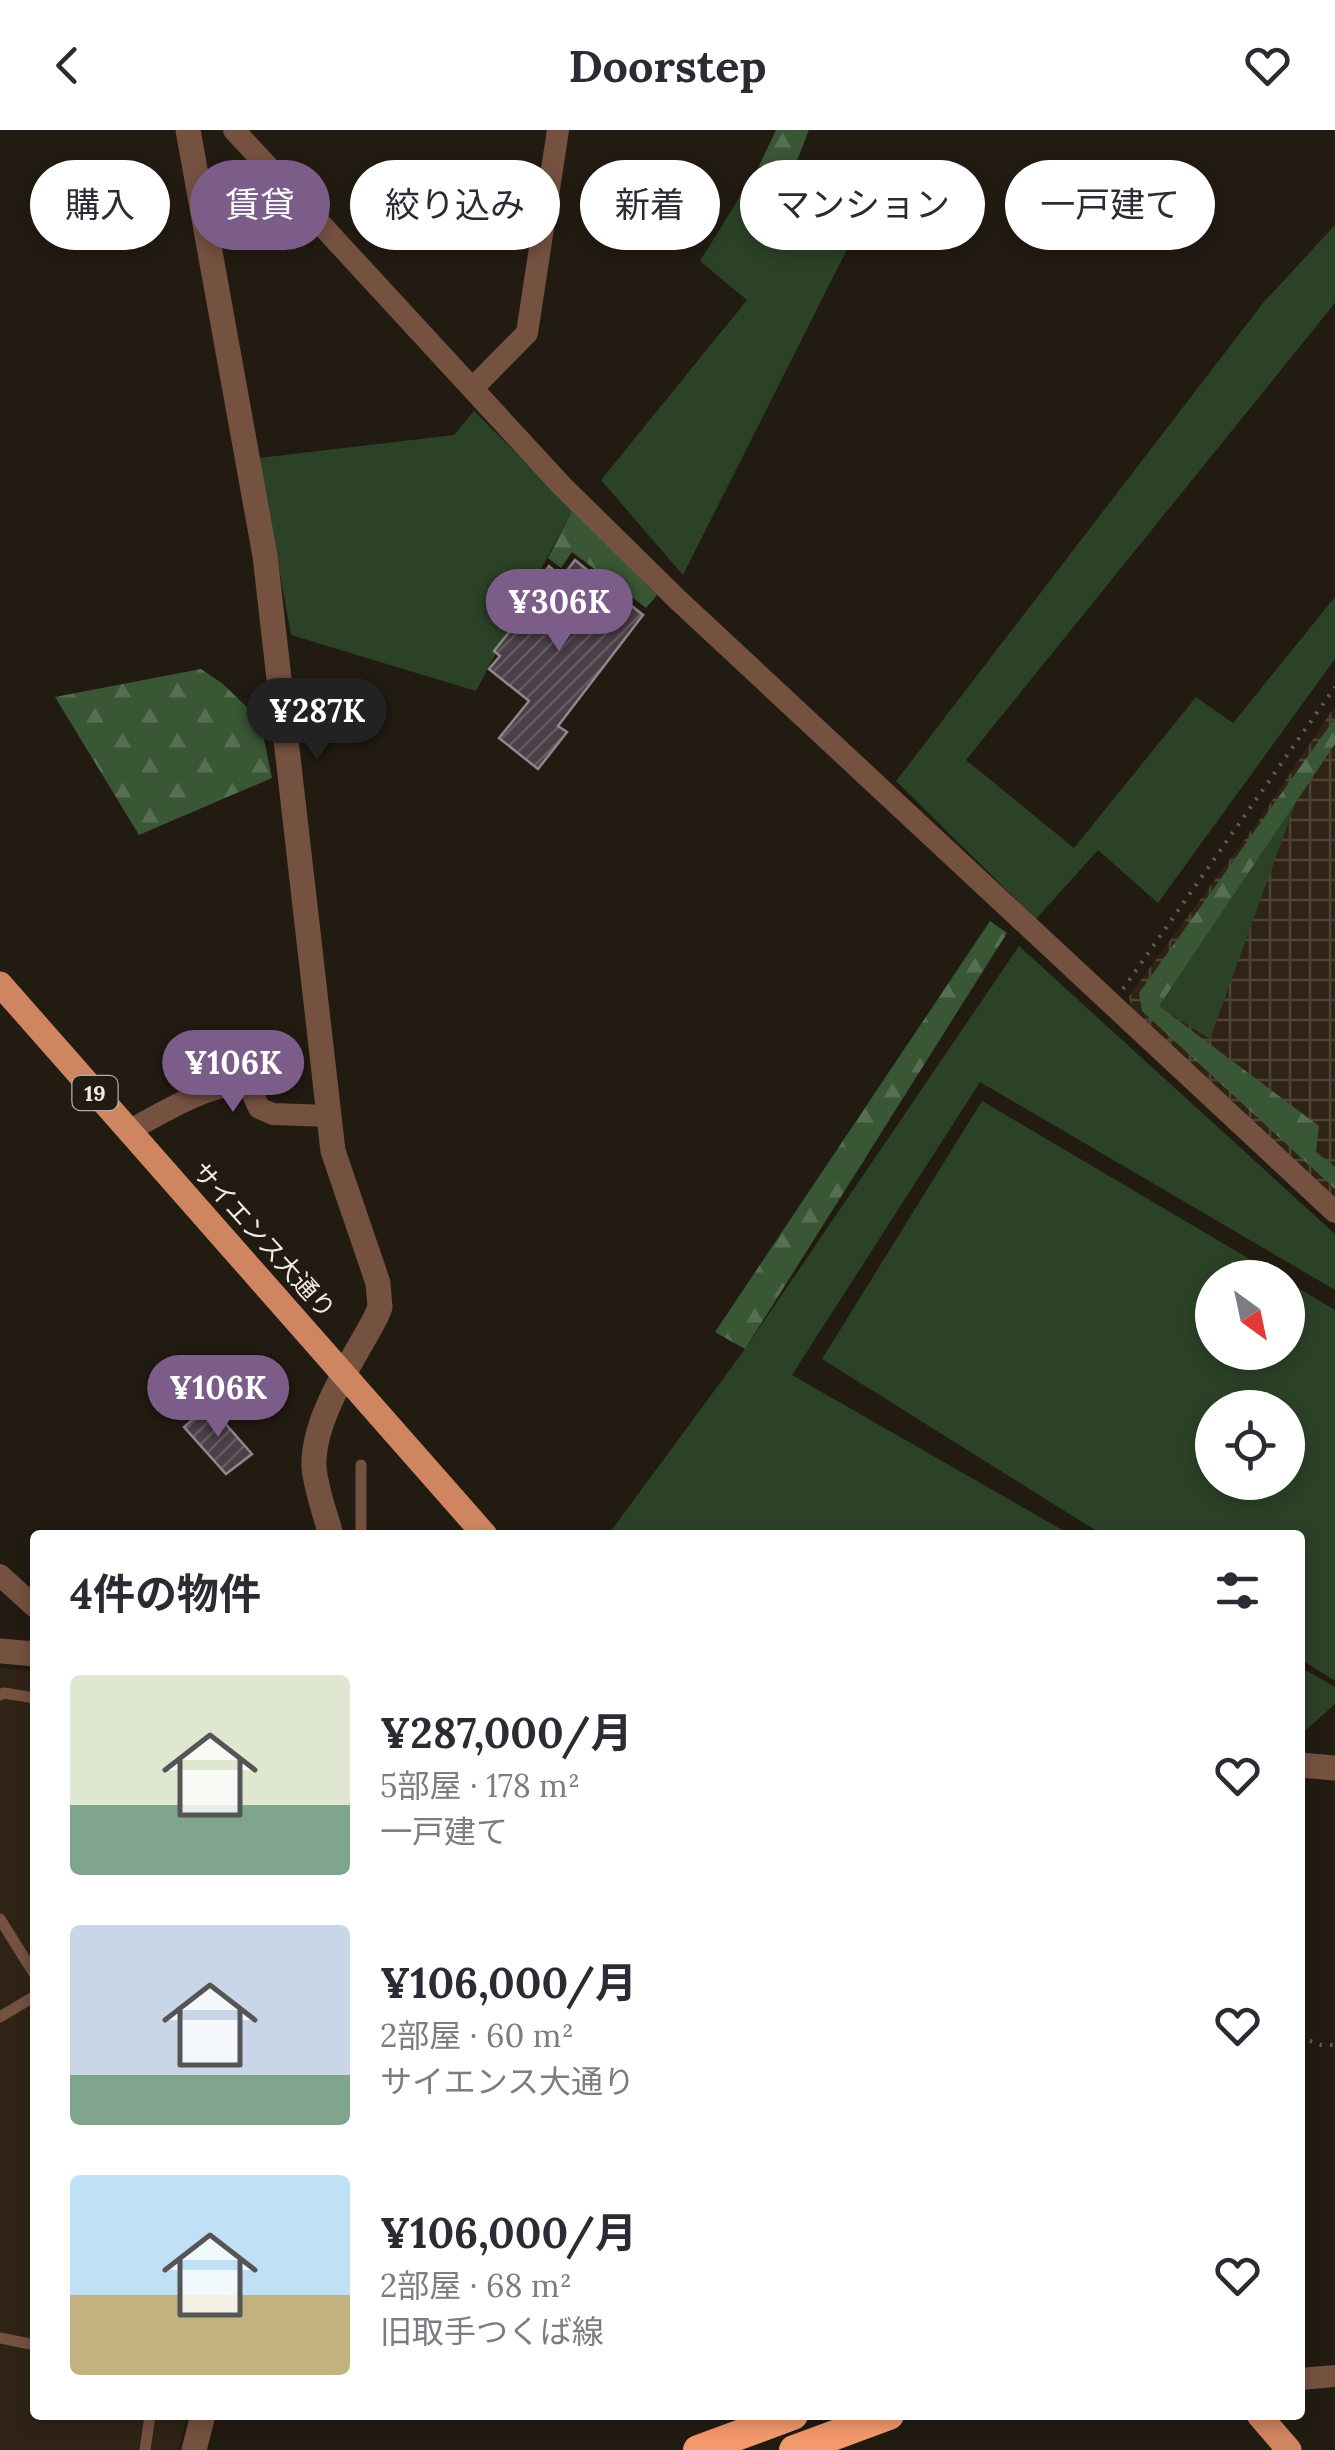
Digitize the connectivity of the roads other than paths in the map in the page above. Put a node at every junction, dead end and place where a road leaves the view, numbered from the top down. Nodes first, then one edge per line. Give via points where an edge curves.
1 (188, 130) edge
2 (234, 130) edge
3 (558, 130) edge
4 (472, 388) junction
5 (0, 984) edge
6 (329, 1116) junction
7 (128, 1131) junction
8 (1335, 1212) edge
9 (343, 1374) junction
10 (361, 1465) dead end
11 (330, 1530) edge
12 (360, 1530) edge
13 (481, 1530) edge
14 (0, 1575) edge
15 (30, 1602) edge
16 (0, 1652) edge
17 (30, 1654) edge
18 (0, 1695) edge
19 (30, 1697) edge
20 (1305, 1766) edge
21 (1335, 1768) edge
22 (0, 1918) edge
23 (30, 1968) edge
24 (30, 1999) edge
25 (0, 2017) edge
26 (0, 2338) edge
27 (30, 2344) edge
28 (1335, 2376) edge
29 (1305, 2379) edge
30 (149, 2420) edge
31 (203, 2420) edge
32 (779, 2420) edge
33 (875, 2420) edge
34 (1263, 2420) edge
35 (145, 2450) edge
36 (194, 2450) edge
37 (698, 2450) edge
38 (794, 2450) edge
39 (1289, 2450) edge

1 - 6 street via 265,556
2 - 4 street
3 - 4 street via 527,333
4 - 8 street via 676,599
5 - 7 main road, サイエンス大通り / 19
6 - 7 street via 273,1114 237,1083
6 - 9 street via 332,1151 378,1283 380,1307
7 - 9 main road, サイエンス大通り / 19
9 - 11 street via 314,1462
9 - 13 main road, サイエンス大通り / 19
10 - 12 lane
14 - 15 street
16 - 17 street
18 - 19 lane
20 - 21 street
22 - 23 lane
24 - 25 lane
26 - 27 lane
28 - 29 street
30 - 35 lane
31 - 36 street
32 - 37 highway
33 - 38 highway
34 - 39 main road

